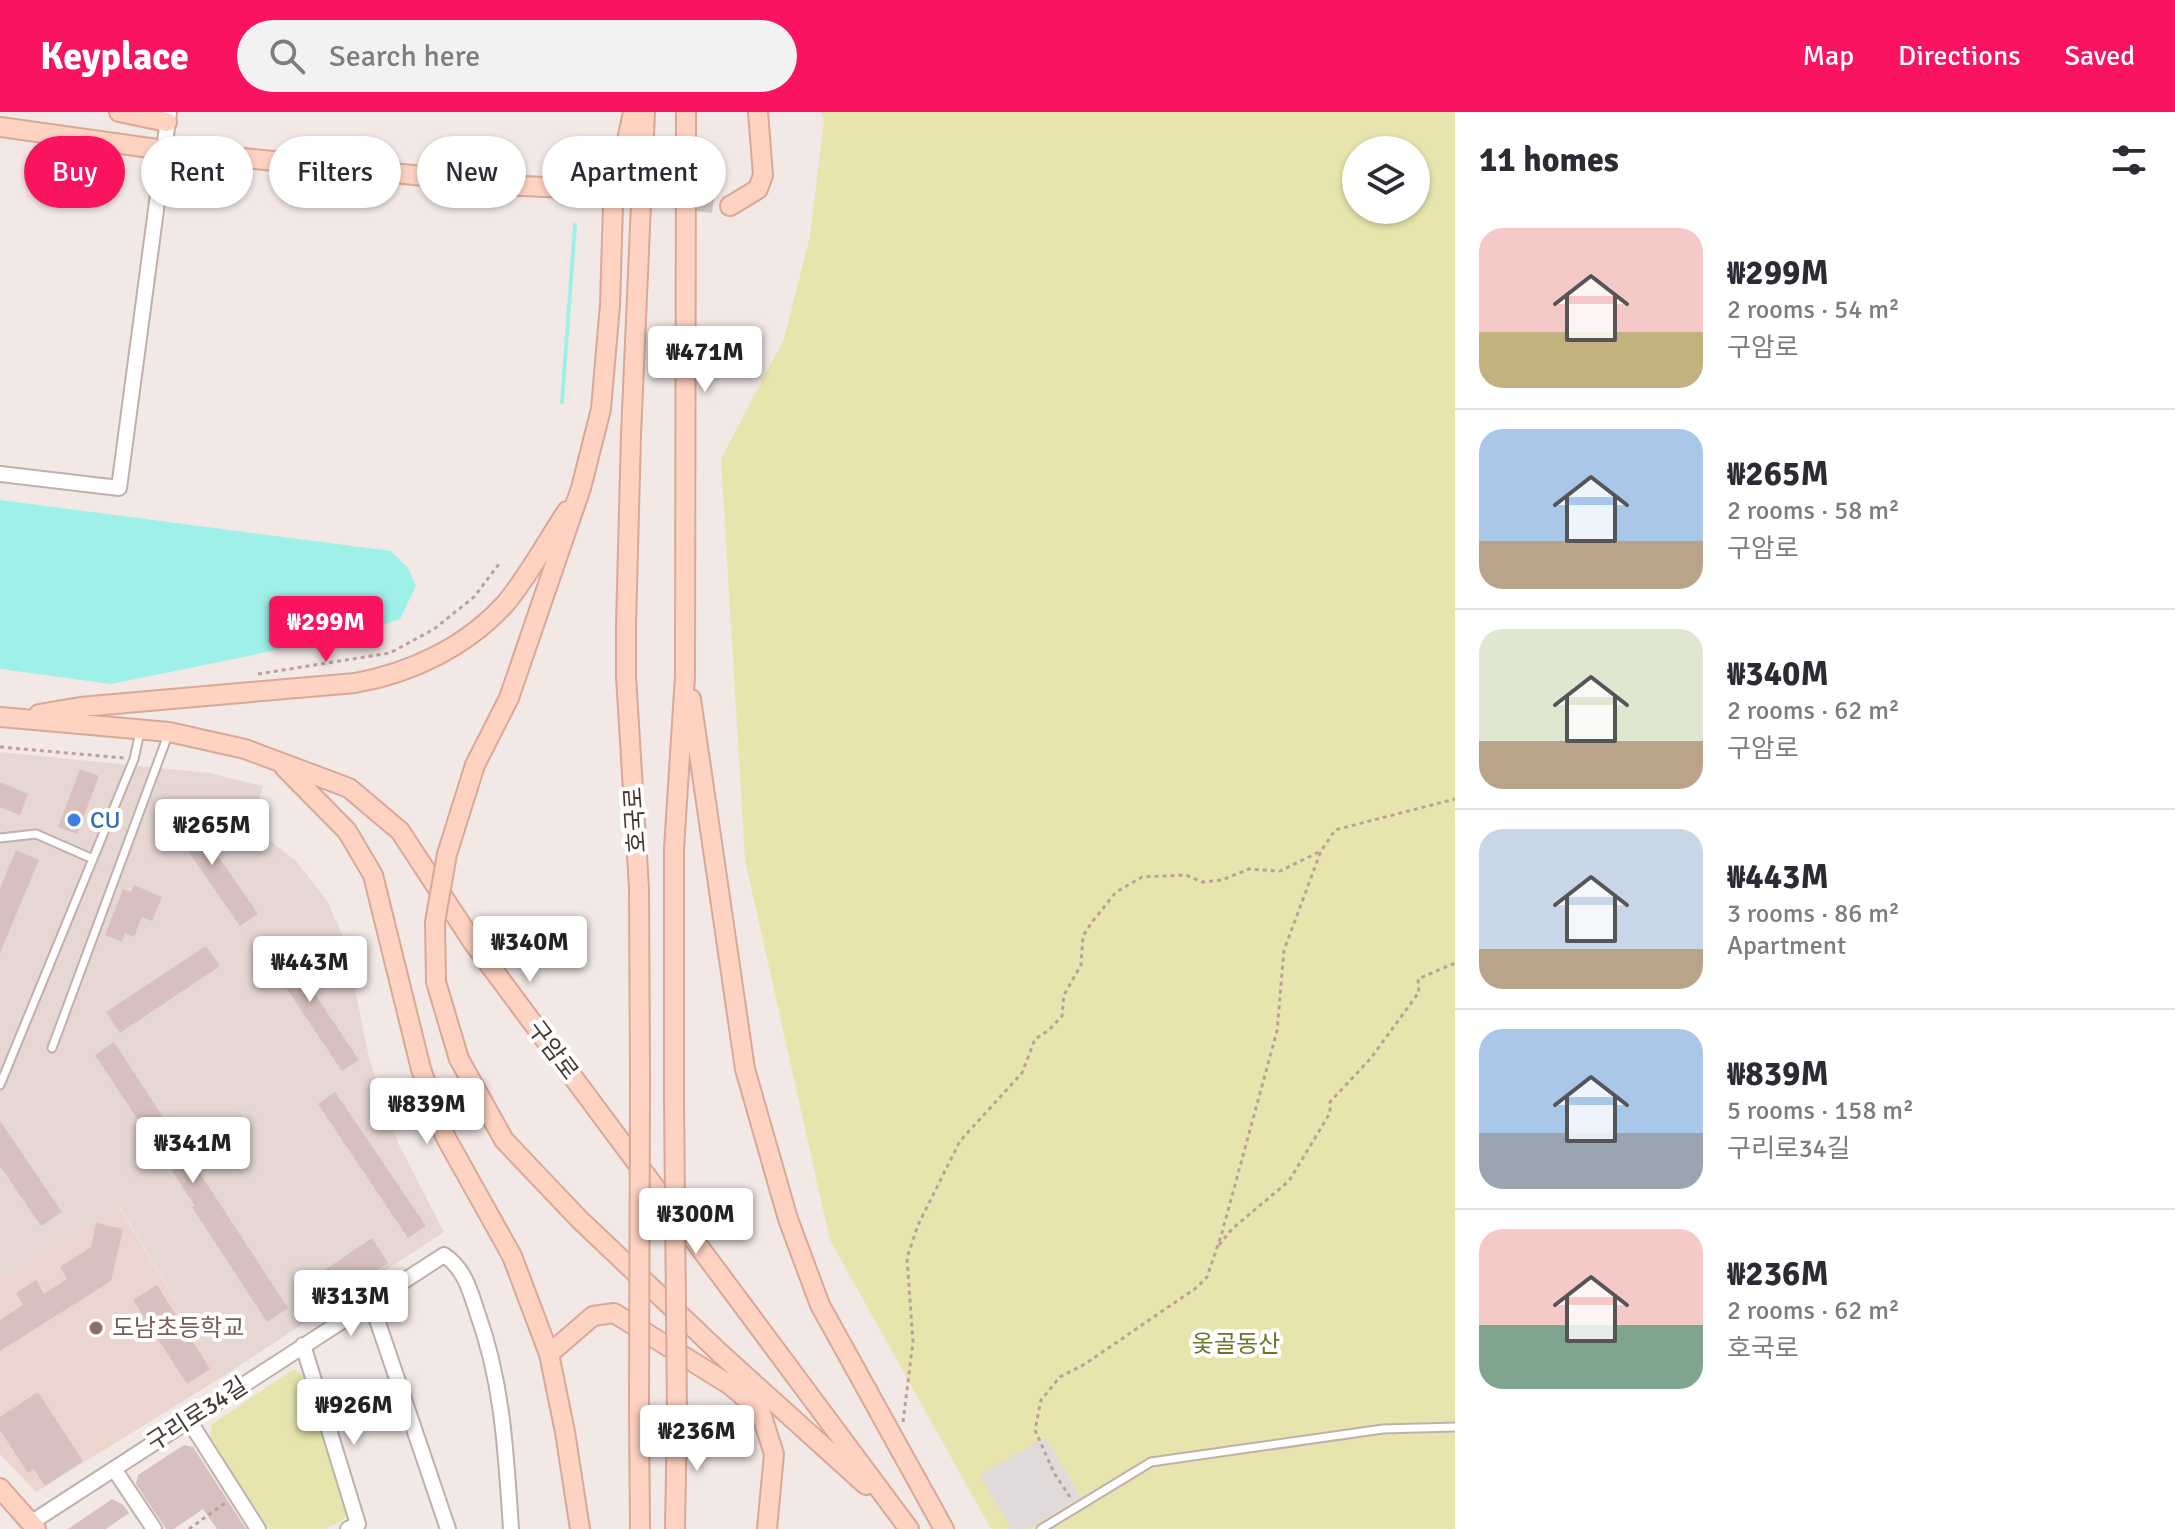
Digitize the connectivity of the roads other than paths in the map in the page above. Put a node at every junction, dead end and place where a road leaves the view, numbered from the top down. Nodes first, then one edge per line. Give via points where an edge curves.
1 (119, 112) edge
2 (633, 112) edge
3 (645, 112) edge
4 (686, 112) edge
5 (758, 112) edge
6 (168, 117) edge
7 (0, 127) edge
8 (141, 147) edge
9 (253, 159) edge
10 (542, 187) edge
11 (730, 206) tunnel mouth
12 (156, 208) edge
13 (0, 474) edge
14 (581, 488) junction
15 (685, 676) junction
16 (5, 717) edge
17 (141, 730) junction
18 (169, 732) junction
19 (280, 762) junction
20 (0, 838) edge
21 (93, 859) junction
22 (52, 1048) dead end
23 (0, 1085) edge
24 (371, 1302) junction
25 (303, 1345) junction
26 (549, 1354) junction
27 (188, 1419) junction
28 (1455, 1427) edge
29 (114, 1469) junction
30 (0, 1488) edge
31 (897, 1514) junction
32 (34, 1526) edge
33 (154, 1529) edge
34 (258, 1529) edge
35 (348, 1529) edge
36 (448, 1529) edge
37 (511, 1529) edge
38 (580, 1529) edge
39 (640, 1529) edge
40 (675, 1529) edge
41 (767, 1529) edge
42 (909, 1529) edge
43 (944, 1529) edge
44 (1041, 1529) edge

1 - 6 main road
2 - 14 main road via 613,207 601,409
3 - 39 main road, 호국로, bridge via 626,625 639,888
4 - 15 main road, 호국로
5 - 11 main road via 763,175 758,189
7 - 8 main road
9 - 10 main road
12 - 13 street via 119,488
14 - 16 main road via 506,603 465,639 389,677
14 - 31 main road, bridge via 509,698 475,765 447,854 435,922 436,982 459,1059 504,1140 579,1219
15 - 40 main road, 호국로, bridge via 674,849
15 - 43 main road via 745,1069 788,1219 820,1305
16 - 17 main road, 구암로
17 - 18 main road, 구암로
17 - 21 lane
18 - 19 main road, 구암로
18 - 22 lane
19 - 26 main road via 347,831 373,875 421,1069 445,1136 512,1256
19 - 31 main road, 구암로 via 349,788 400,831 474,944
20 - 21 lane via 36,834
21 - 23 lane
24 - 25 street, 구리로34길
24 - 36 street
24 - 37 street, 구리로34길 via 444,1255 467,1282 498,1385
25 - 27 street, 구리로34길
25 - 35 street via 358,1524
26 - 38 main road
26 - 41 main road via 593,1316 614,1313 730,1385 760,1410 774,1454
27 - 29 street, 구리로34길
27 - 34 street
28 - 44 lane via 1383,1429 1151,1462
29 - 32 street, 구리로34길
29 - 33 street
30 - 32 main road
31 - 42 main road, 구암로

